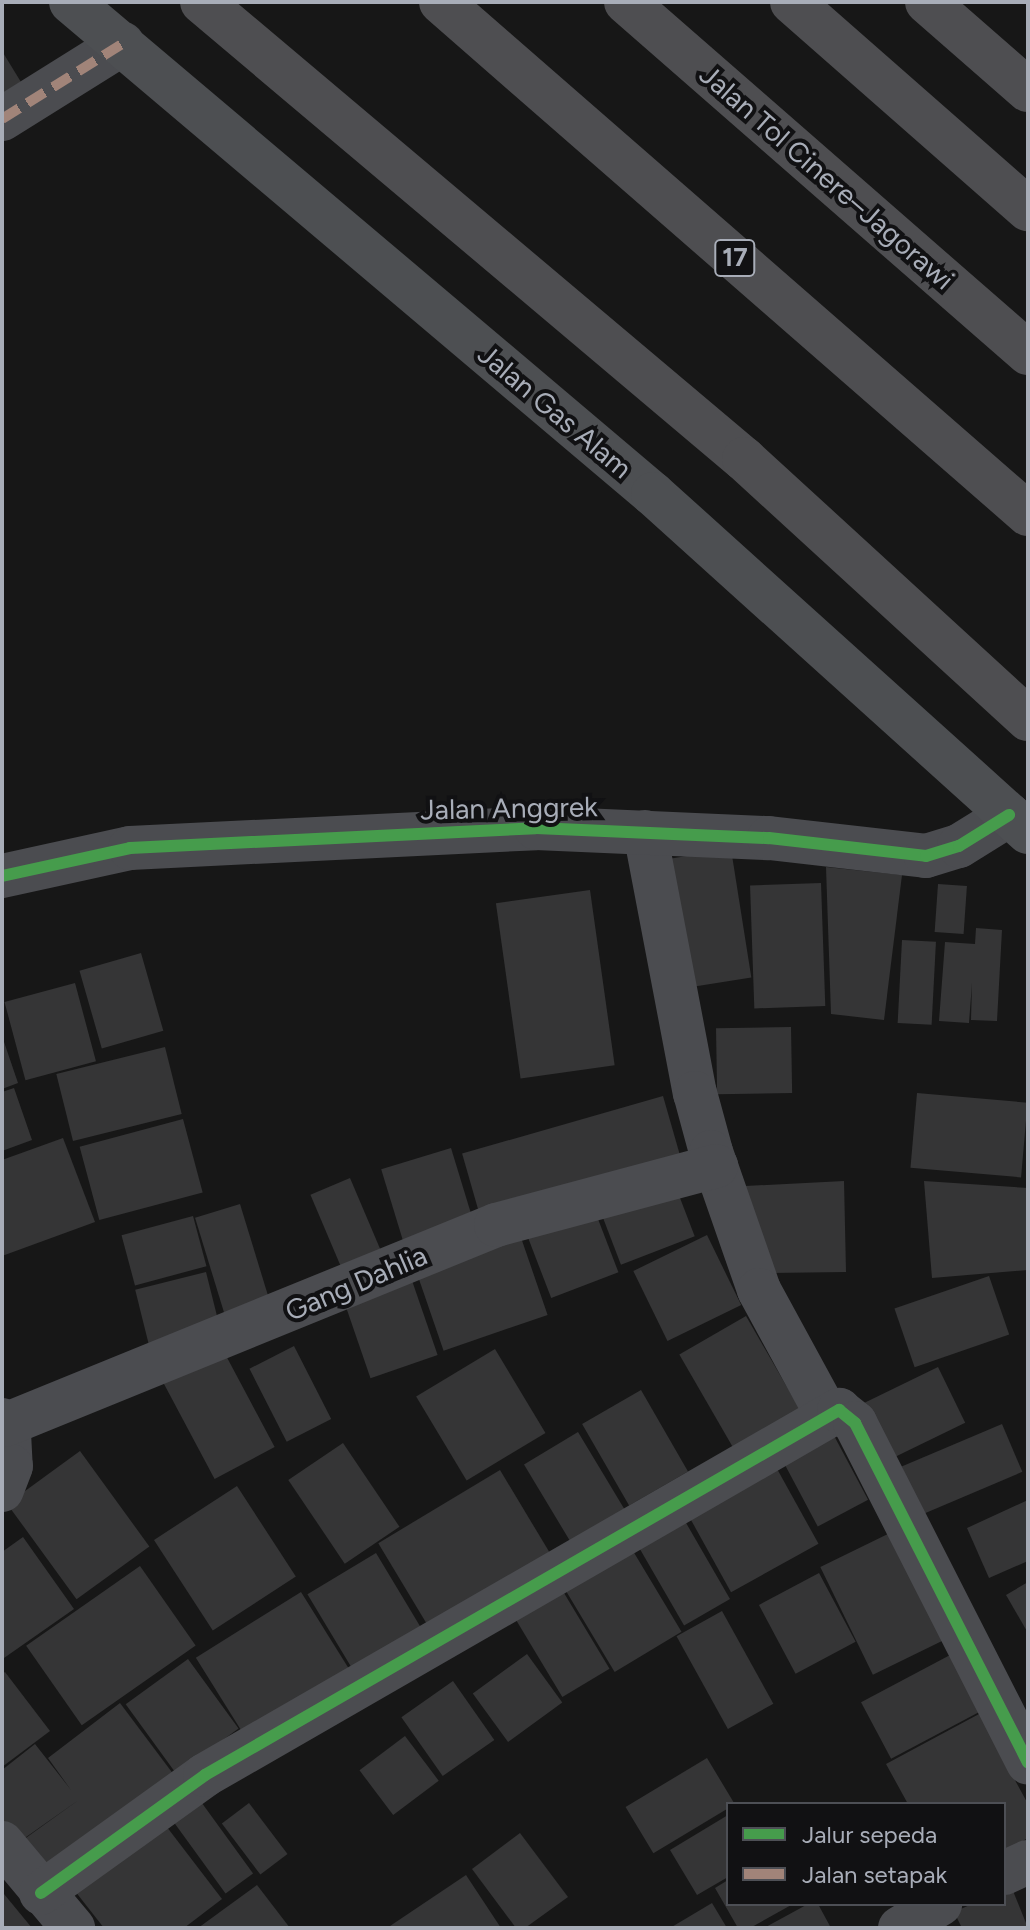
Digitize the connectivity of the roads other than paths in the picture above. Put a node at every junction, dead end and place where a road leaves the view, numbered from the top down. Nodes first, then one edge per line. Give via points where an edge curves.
1 (71, 2) edge
2 (202, 2) edge
3 (441, 2) edge
4 (626, 2) edge
5 (792, 2) edge
6 (927, 2) edge
7 (122, 44) junction
8 (1028, 90) edge
9 (2, 119) edge
10 (1028, 209) edge
11 (1028, 353) edge
12 (1028, 514) edge
13 (1028, 719) edge
14 (1019, 823) edge
15 (645, 832) junction
16 (2, 876) edge
17 (716, 1166) junction
18 (826, 1413) junction
19 (3, 1422) edge
20 (2, 1490) edge
21 (1028, 1763) edge
22 (2, 1843) edge
23 (1028, 1862) edge
24 (1006, 1872) edge
25 (41, 1893) junction
26 (937, 1906) edge
27 (73, 1928) edge
28 (900, 1928) edge

1 - 7 main road, Jalan Gas Alam
2 - 13 highway via 744,459
3 - 12 highway, 17
4 - 11 highway, Jalan Tol Cinere–Jagorawi
5 - 10 highway
6 - 8 highway
7 - 9 street
7 - 14 main road, Jalan Gas Alam via 653,494
14 - 15 street, Jalan Anggrek via 926,856 769,838
15 - 16 street, Jalan Anggrek via 536,828 130,848
15 - 17 street via 695,1093
17 - 18 street via 759,1290
17 - 19 street, Gang Dahlia via 496,1225
18 - 21 street via 839,1410 855,1423
18 - 25 street via 205,1775
19 - 20 street via 11,1466
22 - 25 street
23 - 24 street
25 - 27 street
26 - 28 street

